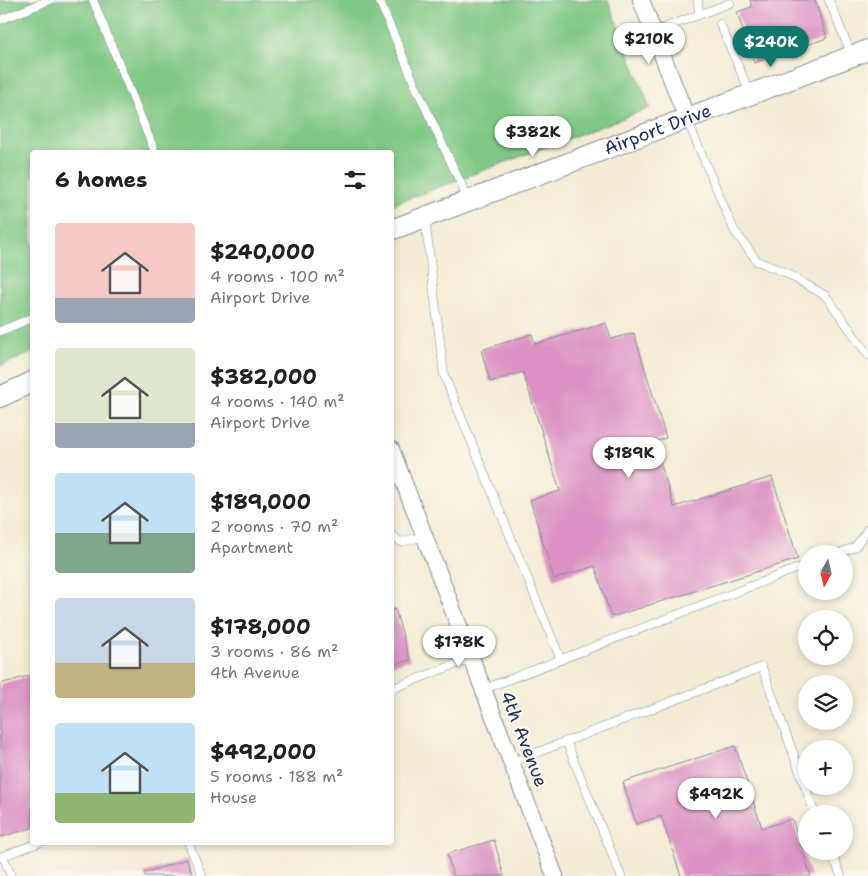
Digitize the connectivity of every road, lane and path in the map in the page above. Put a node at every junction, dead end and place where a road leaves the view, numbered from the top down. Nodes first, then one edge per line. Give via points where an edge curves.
1 (50, 0) edge
2 (94, 0) edge
3 (379, 0) edge
4 (641, 0) edge
5 (698, 0) edge
6 (829, 0) edge
7 (730, 3) dead end
8 (699, 15) junction
9 (0, 20) edge
10 (720, 24) dead end
11 (653, 32) junction
12 (860, 53) edge
13 (751, 95) junction
14 (687, 120) junction
15 (154, 150) edge
16 (469, 201) junction
17 (425, 217) junction
18 (394, 229) edge
19 (30, 319) edge
20 (0, 331) edge
21 (868, 355) edge
22 (30, 383) edge
23 (0, 397) edge
24 (394, 457) edge
25 (868, 529) edge
26 (425, 536) junction
27 (394, 537) edge
28 (853, 548) edge
29 (798, 569) edge
30 (472, 658) junction
31 (561, 660) junction
32 (394, 687) edge
33 (484, 690) junction
34 (566, 741) junction
35 (512, 762) junction
36 (812, 805) edge
37 (32, 845) edge
38 (189, 845) edge
39 (1, 856) edge
40 (835, 860) edge
41 (11, 876) edge
42 (202, 876) edge
43 (555, 876) edge
44 (621, 876) edge
45 (841, 876) edge

1 - 9 lane
2 - 15 lane
3 - 16 lane
4 - 11 street
5 - 8 lane
6 - 12 lane
7 - 8 lane
8 - 11 lane
10 - 13 lane
11 - 14 street
12 - 13 street, Airport Drive
13 - 14 street, Airport Drive
14 - 16 street, Airport Drive
14 - 21 lane via 734,230 757,261 826,296
16 - 17 street, Airport Drive
17 - 18 street, Airport Drive
17 - 31 lane via 444,375
19 - 20 lane
22 - 23 street
24 - 26 street, 4th Avenue
25 - 28 lane
26 - 27 lane via 401,542
26 - 30 street, 4th Avenue
29 - 31 lane
30 - 32 lane
30 - 33 street, 4th Avenue
31 - 33 lane
33 - 35 street, 4th Avenue
34 - 35 lane
34 - 36 lane via 762,667
34 - 44 lane
35 - 43 street, 4th Avenue
37 - 39 lane
38 - 42 lane
39 - 41 lane
40 - 45 lane

